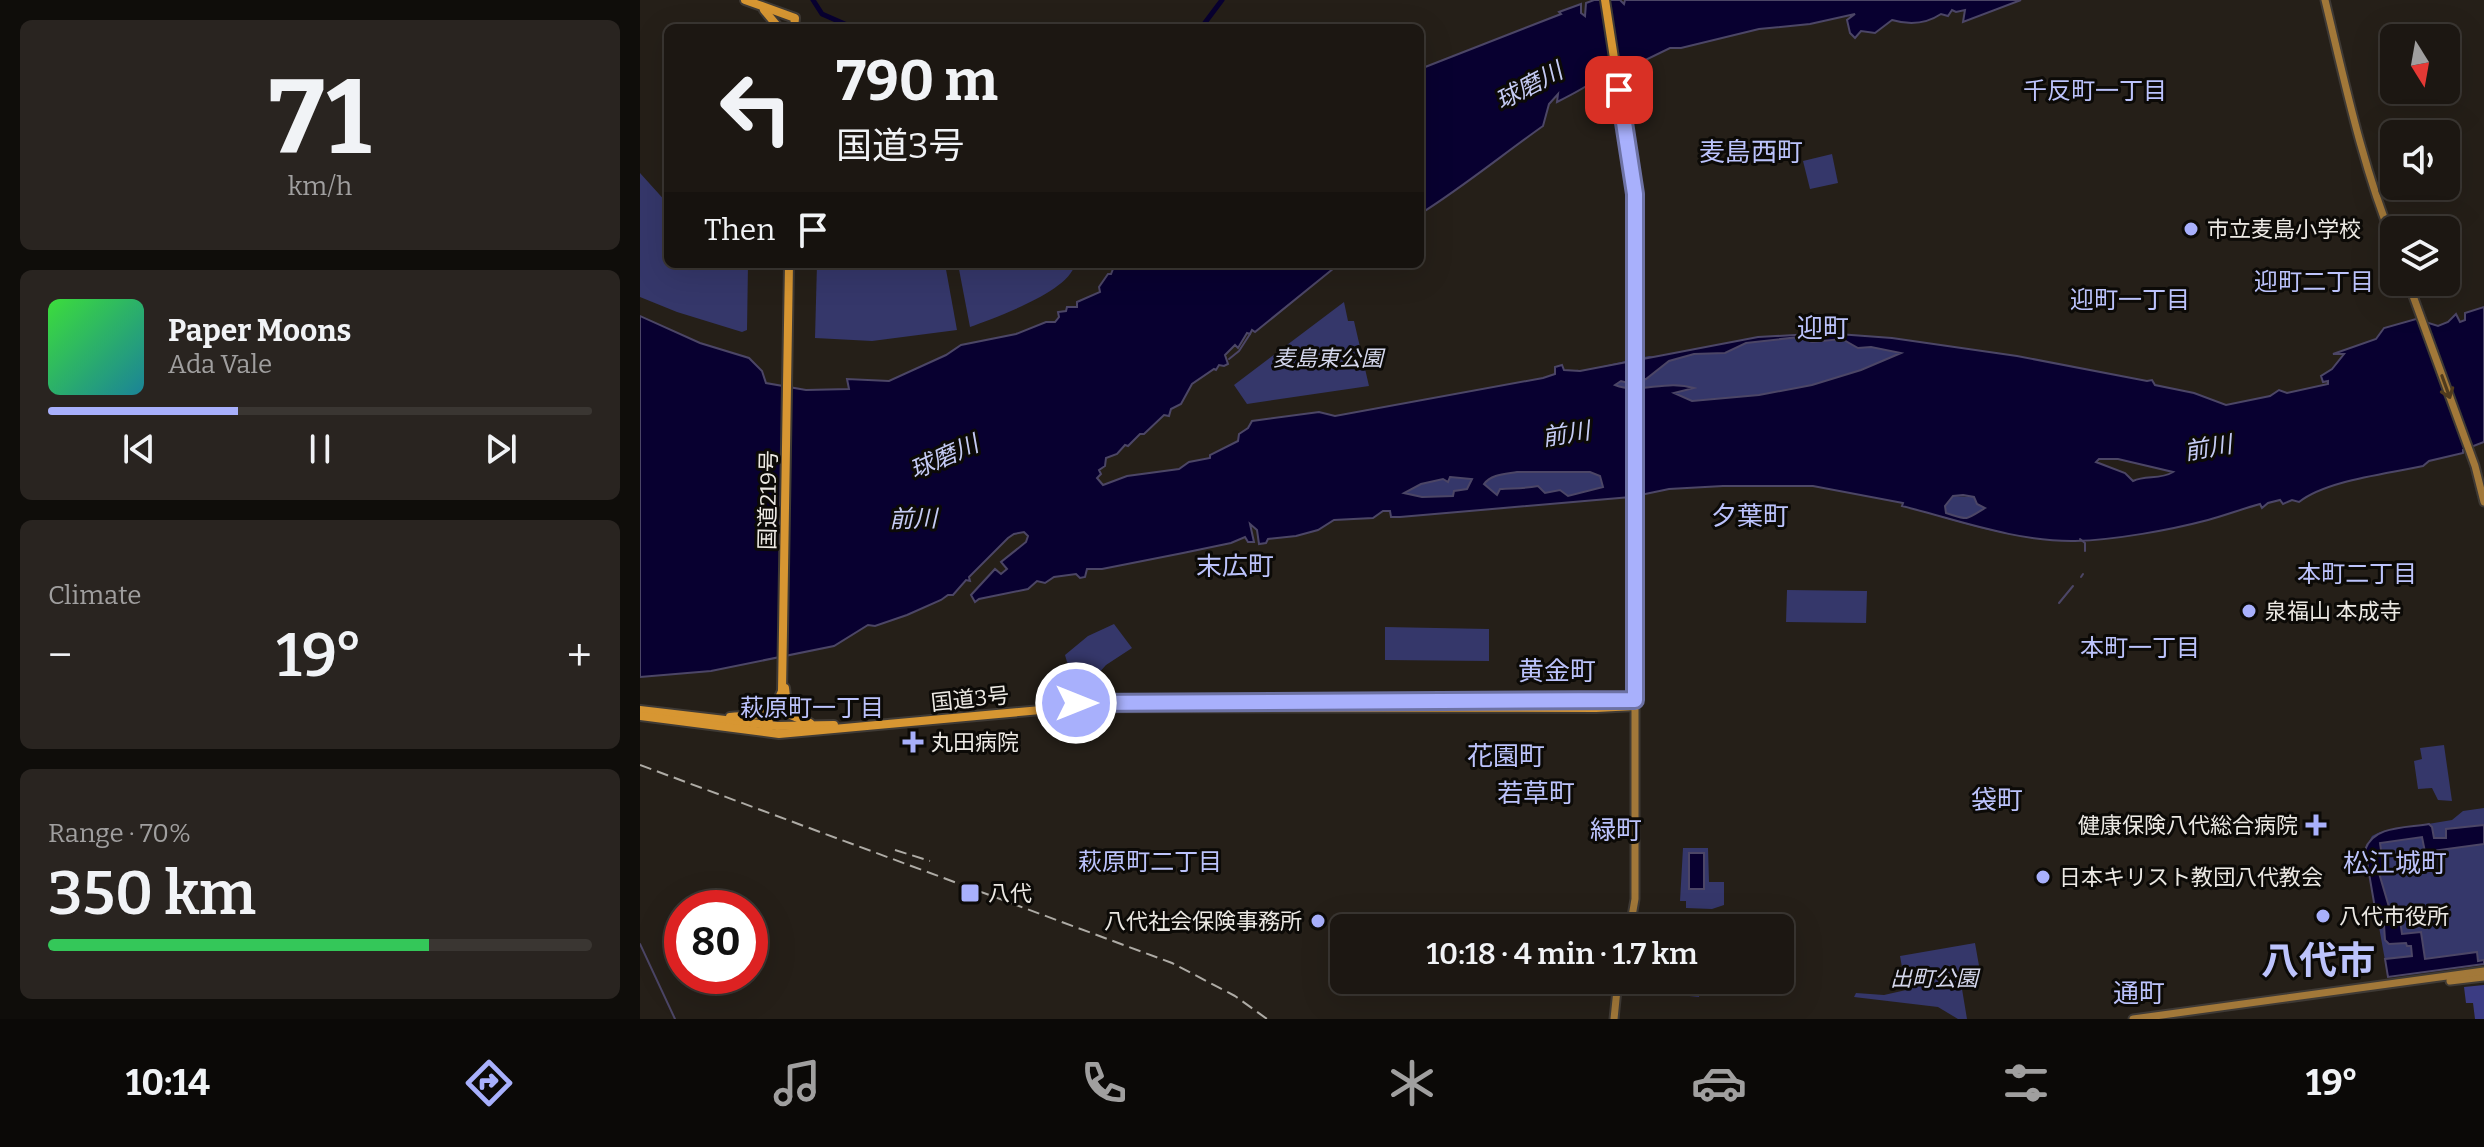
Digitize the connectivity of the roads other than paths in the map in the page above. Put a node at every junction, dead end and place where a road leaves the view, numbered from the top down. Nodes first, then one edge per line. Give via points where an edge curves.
1 (745, 0) edge
2 (1605, 0) edge
3 (2325, 0) edge
4 (759, 5) junction
5 (776, 24) edge
6 (794, 24) edge
7 (2383, 216) edge
8 (789, 268) edge
9 (2413, 296) edge
10 (2484, 502) edge
11 (783, 676) junction
12 (782, 691) junction
13 (1635, 703) junction
14 (640, 713) edge
15 (710, 718) junction
16 (817, 725) junction
17 (765, 728) junction
18 (1632, 914) edge
19 (2484, 974) edge
20 (1617, 994) edge
21 (1614, 1019) edge
22 (2133, 1019) edge
23 (2165, 1019) edge

1 - 4 highway
2 - 13 highway via 1635,194
3 - 7 main road
4 - 5 highway
4 - 6 highway via 795,18
8 - 11 highway, 国道219号
9 -> 10 main road
11 - 12 highway, 国道219号
11 - 16 highway via 788,714
12 - 15 highway via 759,716
12 - 17 highway, 国道219号
13 - 16 highway, 国道3号 via 1076,703
13 - 17 highway, 国道3号 via 1596,708 1074,707 800,733
13 - 18 main road
14 - 15 highway, 国道3号
14 - 17 highway, 国道3号
15 - 17 highway, 国道3号
16 - 17 highway, 国道3号
19 - 22 main road
19 - 23 main road
20 - 21 main road

